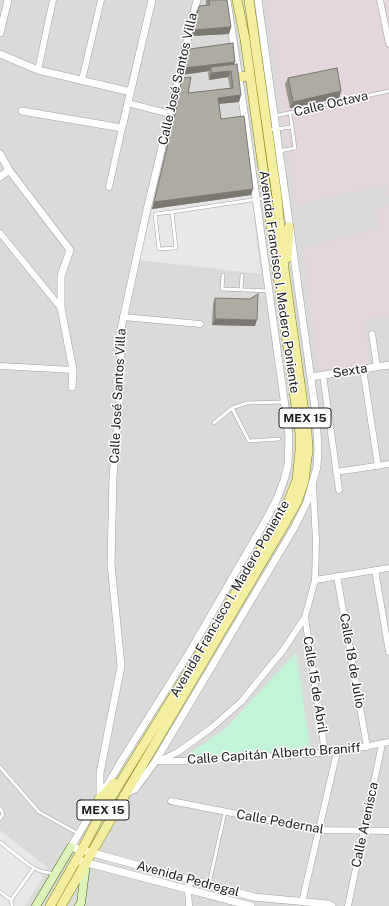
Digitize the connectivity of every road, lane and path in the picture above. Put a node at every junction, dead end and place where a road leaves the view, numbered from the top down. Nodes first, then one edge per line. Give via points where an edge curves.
1 (8, 0) edge
2 (53, 0) edge
3 (101, 0) edge
4 (152, 0) edge
5 (197, 0) edge
6 (227, 0) edge
7 (237, 0) edge
8 (249, 0) edge
9 (258, 0) edge
10 (380, 0) edge
11 (0, 33) edge
12 (389, 44) edge
13 (0, 54) edge
14 (38, 70) junction
15 (250, 76) junction
16 (239, 77) junction
17 (82, 80) junction
18 (389, 91) edge
19 (130, 92) junction
20 (267, 99) junction
21 (128, 103) junction
22 (22, 111) dead end
23 (290, 113) junction
24 (170, 114) junction
25 (274, 116) junction
26 (292, 127) junction
27 (122, 128) junction
28 (271, 130) junction
29 (278, 151) junction
30 (0, 154) edge
31 (5, 167) edge
32 (0, 177) edge
33 (109, 187) dead end
34 (279, 191) junction
35 (267, 198) junction
36 (256, 200) junction
37 (172, 212) junction
38 (289, 227) junction
39 (0, 233) edge
40 (284, 269) junction
41 (223, 275) dead end
42 (242, 275) dead end
43 (241, 290) junction
44 (269, 291) junction
45 (61, 308) junction
46 (124, 317) junction
47 (200, 324) dead end
48 (372, 334) dead end
49 (389, 365) edge
50 (0, 366) edge
51 (377, 367) junction
52 (363, 369) junction
53 (73, 370) junction
54 (323, 375) junction
55 (311, 377) junction
56 (72, 386) dead end
57 (285, 402) junction
58 (232, 408) junction
59 (214, 423) dead end
60 (278, 439) dead end
61 (389, 464) edge
62 (378, 466) junction
63 (336, 472) junction
64 (313, 479) junction
65 (339, 490) dead end
66 (389, 568) edge
67 (375, 570) junction
68 (337, 576) junction
69 (315, 580) junction
70 (305, 617) junction
71 (389, 652) edge
72 (389, 742) edge
73 (382, 744) junction
74 (367, 747) junction
75 (325, 752) junction
76 (337, 752) junction
77 (157, 762) junction
78 (0, 767) edge
79 (126, 772) junction
80 (126, 793) junction
81 (99, 799) junction
82 (171, 801) dead end
83 (0, 808) edge
84 (226, 812) junction
85 (0, 819) edge
86 (319, 830) junction
87 (389, 830) edge
88 (363, 831) junction
89 (79, 834) junction
90 (0, 842) edge
91 (71, 847) junction
92 (82, 850) junction
93 (92, 853) junction
94 (76, 860) junction
95 (86, 863) junction
96 (34, 868) junction
97 (55, 874) junction
98 (190, 880) junction
99 (208, 885) junction
100 (188, 890) junction
101 (0, 892) edge
102 (11, 900) junction
103 (302, 902) junction
104 (81, 905) edge
105 (12, 906) edge
106 (36, 906) edge
107 (50, 906) edge
108 (61, 906) edge
109 (189, 906) edge
110 (251, 906) edge
111 (332, 906) edge
112 (348, 906) edge

1 - 11 street
2 - 14 street
3 - 17 street
4 - 19 street
5 - 24 street, Calle José Santos Villa
6 - 16 street
7 - 15 main road, Avenida Francisco I. Madero Poniente / MEX 15
8 - 20 main road, Avenida Francisco I. Madero Poniente / MEX 15
9 - 20 street, Avenida Francisco I. Madero Poniente
10 - 12 street
13 - 14 street
14 - 17 street
15 - 16 main road
15 - 35 main road, Avenida Francisco I. Madero Poniente / MEX 15
16 - 36 street
17 - 19 street
18 - 23 lane, Calle Octava
19 - 21 street
20 - 25 street, Avenida Francisco I. Madero Poniente
20 - 28 main road, Avenida Francisco I. Madero Poniente / MEX 15
21 - 24 street
21 - 27 street
22 - 27 street
23 - 25 lane, Calle Octava
23 - 26 lane
24 - 46 street, Calle José Santos Villa
25 - 28 street, Avenida Francisco I. Madero Poniente
26 - 28 lane
26 - 29 lane via 295,148
27 - 33 street
28 - 29 street, Avenida Francisco I. Madero Poniente
28 - 34 main road, Avenida Francisco I. Madero Poniente / MEX 15
29 - 34 street, Avenida Francisco I. Madero Poniente
30 - 31 street
31 - 32 street
31 - 45 street via 70,250 61,276
34 - 35 lane
34 - 38 street, Avenida Francisco I. Madero Poniente
34 - 40 main road, Avenida Francisco I. Madero Poniente / MEX 15
35 - 36 lane
35 - 79 main road, Avenida Francisco I. Madero Poniente / MEX 15 via 300,434 296,480 278,522
36 - 37 lane
36 - 44 street
37 - 37 lane via 156,214 159,249 176,248
38 - 40 main road via 288,256
38 - 55 street, Avenida Francisco I. Madero Poniente
39 - 45 street
40 - 80 main road, Avenida Francisco I. Madero Poniente / MEX 15 via 307,433 308,450 304,481 297,502
41 - 43 lane via 222,289
42 - 43 lane
43 - 44 lane
44 - 57 street
45 - 53 street
46 - 47 street
46 - 81 street, Calle José Santos Villa via 121,329 111,564 121,666 100,773
48 - 51 street
49 - 51 street, Sexta
50 - 53 street
51 - 52 street, Sexta
52 - 54 street, Sexta
52 - 62 street
53 - 56 street
54 - 55 street, Sexta
54 - 63 street
55 - 64 street, Avenida Francisco I. Madero Poniente via 318,449
57 - 58 lane via 247,403
57 - 81 street via 289,452 284,480 277,499 189,653
58 - 59 lane
58 - 60 lane via 249,440
61 - 62 street
62 - 63 street
63 - 65 street
64 - 69 street
64 - 77 street, Avenida Francisco I. Madero Poniente via 307,502 294,528
66 - 67 street
67 - 68 street
67 - 71 street
68 - 69 street
68 - 74 street, Calle 18 de Julio
69 - 70 street
70 - 75 street, Calle 15 de Abril
70 - 77 street via 284,649 241,702 178,752
72 - 73 street, Calle Capitán Alberto Braniff
73 - 74 street, Calle Capitán Alberto Braniff
73 - 88 street, Calle Arenisca
74 - 76 street, Calle Capitán Alberto Braniff
75 - 76 street, Calle Capitán Alberto Braniff
75 - 77 street, Calle Capitán Alberto Braniff
76 - 86 street
77 - 80 street, Avenida Francisco I. Madero Poniente via 135,789
78 - 89 lane via 39,812
79 - 81 main road via 120,775
79 - 92 main road, Avenida Francisco I. Madero Poniente / MEX 15
80 - 93 main road, Avenida Francisco I. Madero Poniente / MEX 15
81 - 89 street
82 - 84 street, Calle Pedernal
83 - 85 lane via 3,814
84 - 86 street, Calle Pedernal
84 - 99 lane
86 - 88 street, Calle Pedernal
86 - 103 street
87 - 88 street, Calle Pedernal
88 - 112 street, Calle Arenisca
89 - 91 street
90 - 96 lane
91 - 92 street, Avenida Pedregal
91 - 97 main road
92 - 93 street, Avenida Pedregal
92 - 94 main road, Avenida Francisco I. Madero Poniente / MEX 15
93 - 95 main road, Avenida Francisco I. Madero Poniente / MEX 15
93 - 98 street, Avenida Pedregal
94 - 95 street, Avenida Pedregal
94 - 107 main road, Avenida Francisco I. Madero Poniente / MEX 15
95 - 100 street, Avenida Pedregal
95 - 104 main road, Avenida Francisco I. Madero Poniente
95 - 108 main road, Avenida Francisco I. Madero Poniente / MEX 15
96 - 97 lane
96 - 102 lane
97 - 106 main road
98 - 99 street, Avenida Pedregal
98 - 100 street
99 - 103 street, Avenida Pedregal via 254,897
100 - 109 street
100 - 110 street, Avenida Pedregal
101 - 102 lane
102 - 105 lane
103 - 111 street, Avenida Pedregal

